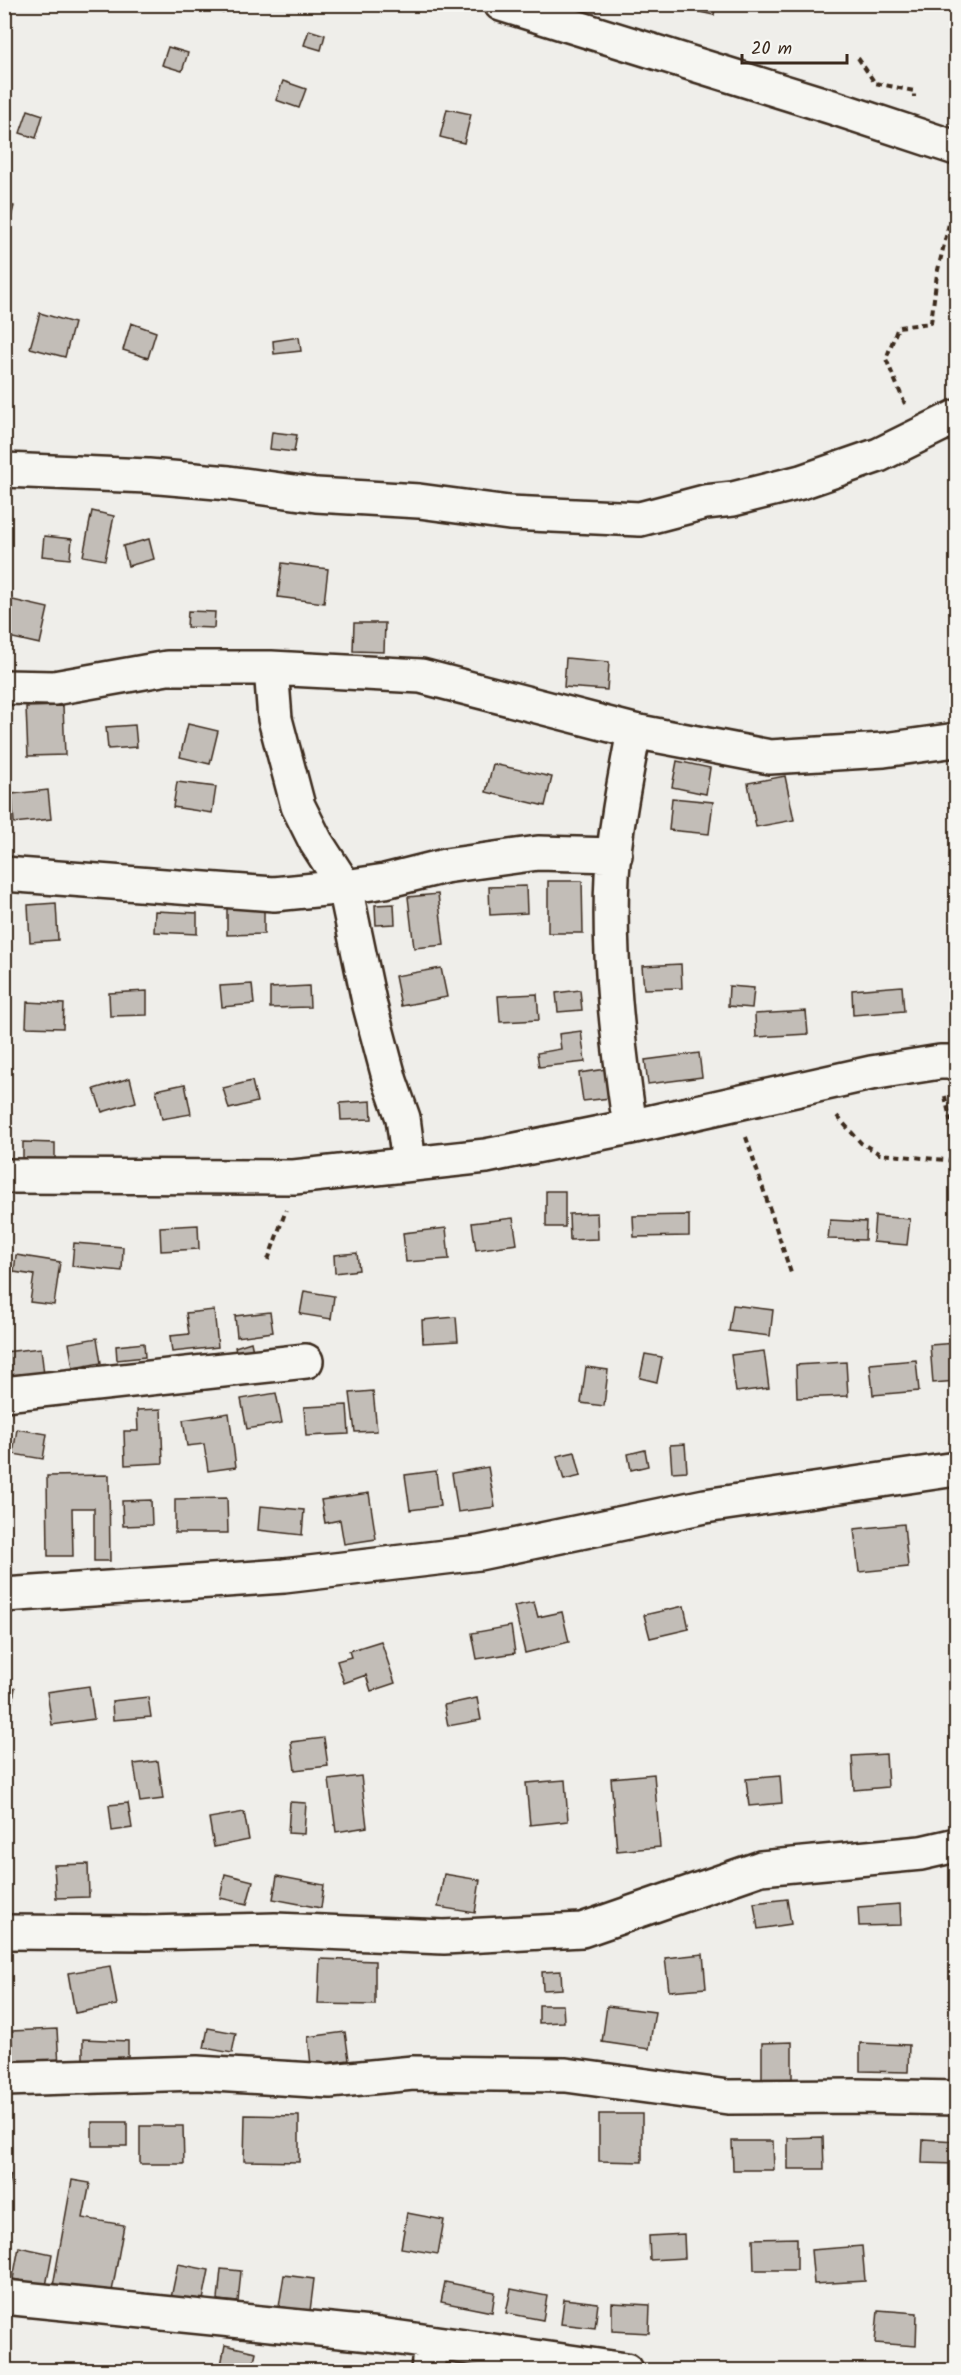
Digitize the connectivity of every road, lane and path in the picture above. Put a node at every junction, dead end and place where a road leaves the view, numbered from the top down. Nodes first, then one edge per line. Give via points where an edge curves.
1 (501, 4) edge
2 (858, 58) dead end
3 (920, 137) junction
4 (955, 161) edge
5 (957, 417) edge
6 (906, 440) junction
7 (4, 471) edge
8 (271, 668) junction
9 (4, 687) edge
10 (634, 731) junction
11 (957, 740) edge
12 (615, 855) junction
13 (4, 874) edge
14 (345, 887) junction
15 (948, 1062) edge
16 (811, 1087) junction
17 (735, 1103) junction
18 (630, 1127) junction
19 (957, 1146) edge
20 (957, 1161) edge
21 (409, 1163) junction
22 (4, 1176) edge
23 (294, 1177) junction
24 (268, 1260) dead end
25 (957, 1262) edge
26 (791, 1273) dead end
27 (957, 1304) edge
28 (306, 1361) dead end
29 (4, 1394) edge
30 (957, 1469) edge
31 (4, 1595) edge
32 (957, 1845) edge
33 (4, 1932) edge
34 (4, 2079) edge
35 (957, 2098) edge
36 (4, 2297) edge
37 (429, 2357) edge
38 (626, 2370) edge

1 - 3 street
2 - 3 path via 875,82 914,91
3 - 4 street
4 - 6 path via 956,194 937,274 931,323 898,327 886,359 914,425
5 - 6 street
6 - 7 street via 879,455 801,482 640,519 509,513 148,476
8 - 9 street via 167,668 54,688
8 - 10 street via 421,675
8 - 14 street via 275,719 298,806
10 - 11 street via 770,757 884,750
10 - 12 street
12 - 14 street via 538,853 445,866
12 - 18 street via 612,966
13 - 14 street via 274,894
14 - 21 street via 370,1006 403,1118
15 - 16 street via 871,1073
15 - 19 path
16 - 17 street
16 - 20 path via 861,1143 880,1154
17 - 18 street
17 - 26 path
18 - 21 street via 486,1156
21 - 23 street
22 - 23 street
23 - 24 path
25 - 27 path
28 - 29 street
30 - 31 street via 705,1506 479,1553 284,1576
32 - 33 street via 921,1853 761,1868 582,1930 444,1937 275,1930
34 - 35 street via 197,2073 330,2081 413,2073 566,2075 728,2097
36 - 37 street via 220,2318
37 - 38 street

